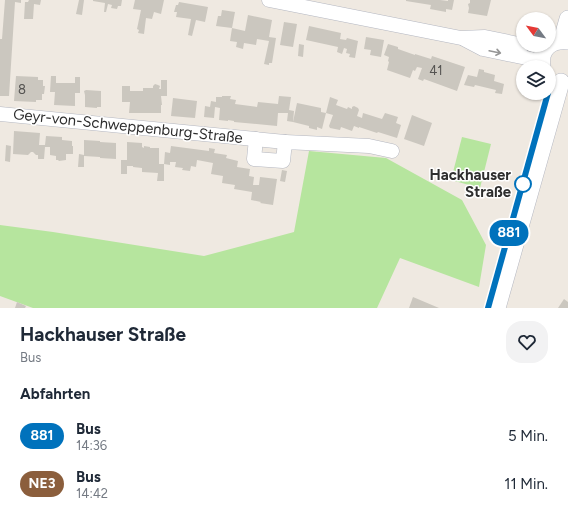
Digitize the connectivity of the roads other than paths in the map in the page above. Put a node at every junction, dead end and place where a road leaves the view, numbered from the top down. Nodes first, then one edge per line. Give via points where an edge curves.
1 (270, 0) edge
2 (568, 19) edge
3 (461, 38) junction
4 (565, 41) edge
5 (516, 43) edge
6 (530, 52) edge
7 (538, 60) edge
8 (551, 60) edge
9 (516, 62) edge
10 (544, 100) edge
11 (545, 100) edge
12 (0, 114) edge
13 (256, 139) junction
14 (285, 142) junction
15 (392, 151) dead end
16 (488, 308) edge
17 (497, 308) edge

1 - 3 street
2 - 4 street
3 - 5 street via 485,37
3 -> 9 street
4 - 8 street via 550,44
6 - 7 street
10 - 16 street
11 - 17 street
12 - 13 street, Geyr-von-Schweppenburg-Straße
13 - 14 street, Geyr-von-Schweppenburg-Straße
13 - 14 street, Geyr-von-Schweppenburg-Straße via 254,159 284,161
14 - 15 street, Geyr-von-Schweppenburg-Straße via 369,146

